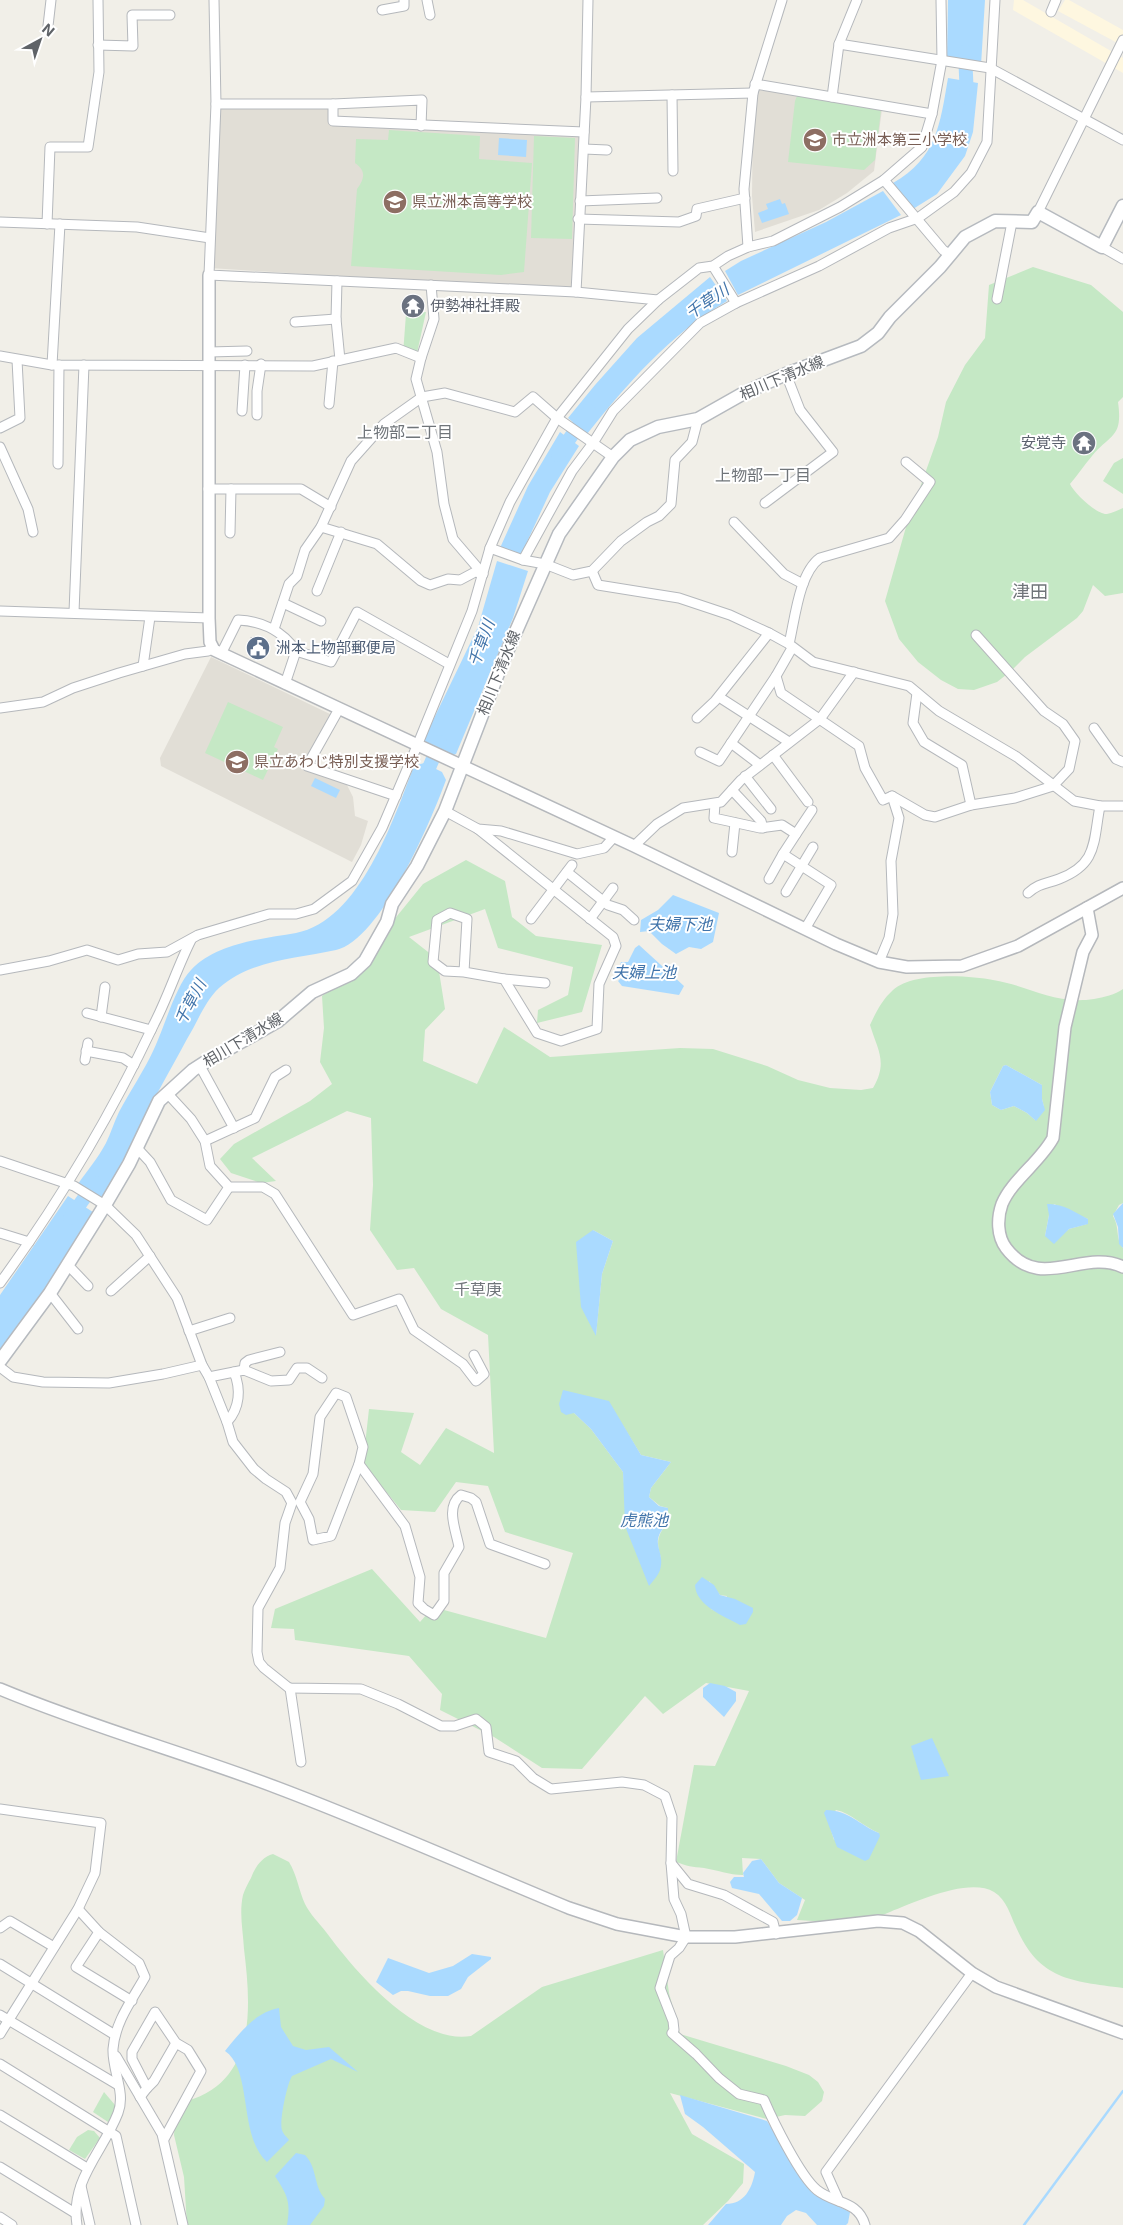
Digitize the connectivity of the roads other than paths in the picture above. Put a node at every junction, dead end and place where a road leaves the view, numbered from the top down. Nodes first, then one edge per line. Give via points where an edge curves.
1 (51, 0) edge
2 (98, 0) edge
3 (214, 0) edge
4 (404, 0) edge
5 (427, 0) edge
6 (588, 0) edge
7 (782, 0) edge
8 (857, 0) edge
9 (941, 0) edge
10 (995, 0) edge
11 (1056, 0) edge
12 (382, 10) dead end
13 (1051, 12) dead end
14 (170, 15) dead end
15 (430, 15) dead end
16 (48, 26) dead end
17 (1123, 40) edge
18 (839, 44) junction
19 (98, 45) junction
20 (942, 60) junction
21 (990, 68) junction
22 (754, 89) junction
23 (672, 95) junction
24 (832, 96) junction
25 (586, 97) junction
26 (216, 104) junction
27 (334, 104) junction
28 (932, 114) junction
29 (1083, 119) junction
30 (421, 126) junction
31 (584, 132) junction
32 (1123, 140) edge
33 (584, 149) junction
34 (607, 150) dead end
35 (673, 171) dead end
36 (884, 180) junction
37 (657, 198) dead end
38 (745, 198) junction
39 (580, 201) junction
40 (1123, 206) edge
41 (1038, 212) junction
42 (918, 218) junction
43 (578, 219) junction
44 (0, 222) edge
45 (1012, 222) junction
46 (47, 224) junction
47 (60, 224) junction
48 (210, 238) junction
49 (748, 247) junction
50 (1102, 247) junction
51 (950, 255) junction
52 (1123, 259) edge
53 (713, 266) junction
54 (209, 275) junction
55 (337, 281) junction
56 (431, 285) junction
57 (576, 292) junction
58 (996, 299) dead end
59 (658, 300) junction
60 (736, 303) junction
61 (336, 319) junction
62 (295, 322) dead end
63 (247, 351) dead end
64 (209, 352) junction
65 (0, 356) edge
66 (421, 358) junction
67 (17, 360) junction
68 (336, 361) junction
69 (261, 364) junction
70 (56, 365) junction
71 (84, 365) junction
72 (245, 365) junction
73 (209, 366) junction
74 (786, 374) junction
75 (422, 396) junction
76 (329, 404) dead end
77 (242, 411) dead end
78 (257, 415) dead end
79 (557, 418) junction
80 (698, 419) junction
81 (0, 428) edge
82 (593, 443) junction
83 (0, 447) edge
84 (613, 457) junction
85 (906, 462) dead end
86 (58, 464) dead end
87 (208, 489) junction
88 (231, 489) junction
89 (765, 503) dead end
90 (331, 507) junction
91 (734, 522) dead end
92 (321, 527) junction
93 (33, 532) dead end
94 (341, 532) junction
95 (230, 533) dead end
96 (490, 548) junction
97 (527, 561) junction
98 (545, 564) junction
99 (592, 571) junction
100 (483, 574) junction
101 (803, 584) junction
102 (317, 591) dead end
103 (283, 603) junction
104 (0, 611) edge
105 (74, 612) junction
106 (150, 616) junction
107 (210, 618) junction
108 (321, 621) dead end
109 (274, 629) junction
110 (769, 633) junction
111 (976, 636) dead end
112 (790, 646) junction
113 (216, 650) junction
114 (296, 651) junction
115 (449, 664) junction
116 (143, 666) junction
117 (854, 672) junction
118 (776, 676) junction
119 (285, 684) junction
120 (917, 693) junction
121 (719, 697) junction
122 (0, 708) edge
123 (339, 709) junction
124 (749, 716) junction
125 (697, 718) dead end
126 (820, 719) junction
127 (1094, 728) dead end
128 (731, 742) junction
129 (789, 742) junction
130 (417, 746) junction
131 (700, 752) dead end
132 (773, 755) junction
133 (1123, 762) edge
134 (760, 765) junction
135 (461, 767) junction
136 (745, 776) junction
137 (1054, 786) junction
138 (732, 790) junction
139 (396, 796) junction
140 (892, 796) junction
141 (715, 804) junction
142 (971, 805) junction
143 (1100, 806) junction
144 (1123, 806) edge
145 (771, 809) dead end
146 (444, 811) junction
147 (735, 823) junction
148 (763, 828) junction
149 (478, 829) junction
150 (796, 834) junction
151 (614, 837) junction
152 (634, 846) junction
153 (813, 847) dead end
154 (732, 852) dead end
155 (784, 854) junction
156 (802, 866) junction
157 (770, 878) dead end
158 (613, 888) dead end
159 (1123, 888) edge
160 (554, 890) junction
161 (786, 892) dead end
162 (1028, 893) dead end
163 (603, 901) junction
164 (1087, 908) junction
165 (590, 918) junction
166 (531, 919) dead end
167 (634, 920) dead end
168 (805, 929) junction
169 (190, 940) junction
170 (879, 962) junction
171 (0, 964) edge
172 (15, 968) junction
173 (0, 970) edge
174 (464, 972) junction
175 (504, 979) junction
176 (545, 983) dead end
177 (105, 988) dead end
178 (87, 1013) dead end
179 (101, 1017) junction
180 (151, 1030) junction
181 (86, 1051) dead end
182 (134, 1065) junction
183 (200, 1066) junction
184 (286, 1070) dead end
185 (167, 1093) junction
186 (234, 1128) junction
187 (205, 1141) junction
188 (137, 1148) junction
189 (0, 1161) edge
190 (71, 1185) junction
191 (229, 1187) junction
192 (103, 1204) junction
193 (0, 1233) edge
194 (29, 1242) junction
195 (150, 1256) junction
196 (67, 1264) junction
197 (1123, 1267) edge
198 (0, 1282) edge
199 (88, 1286) dead end
200 (111, 1291) dead end
201 (50, 1293) junction
202 (230, 1318) dead end
203 (78, 1329) dead end
204 (189, 1331) junction
205 (280, 1352) dead end
206 (474, 1355) dead end
207 (0, 1360) edge
208 (202, 1365) junction
209 (0, 1367) edge
210 (244, 1370) junction
211 (234, 1372) junction
212 (209, 1377) junction
213 (322, 1378) dead end
214 (227, 1422) junction
215 (359, 1464) junction
216 (296, 1502) junction
217 (544, 1564) dead end
218 (290, 1688) junction
219 (0, 1689) edge
220 (301, 1762) dead end
221 (0, 1809) edge
222 (670, 1863) junction
223 (78, 1909) junction
224 (0, 1928) edge
225 (99, 1932) junction
226 (776, 1934) junction
227 (686, 1937) junction
228 (54, 1947) junction
229 (0, 1964) edge
230 (972, 1973) junction
231 (32, 1983) junction
232 (132, 2001) junction
233 (0, 2015) edge
234 (9, 2020) junction
235 (0, 2034) edge
236 (1123, 2034) edge
237 (115, 2035) junction
238 (176, 2043) junction
239 (113, 2052) junction
240 (0, 2064) edge
241 (118, 2086) junction
242 (147, 2088) junction
243 (140, 2097) junction
244 (0, 2115) edge
245 (109, 2132) junction
246 (164, 2140) junction
247 (0, 2167) edge
248 (86, 2168) junction
249 (81, 2184) junction
250 (838, 2201) junction
251 (75, 2213) junction
252 (0, 2217) edge
253 (12, 2225) edge
254 (77, 2225) edge
255 (90, 2225) edge
256 (136, 2225) edge
257 (183, 2225) edge
258 (865, 2225) edge

1 - 16 street
2 - 19 street
3 - 26 street
4 - 12 street via 404,6
5 - 15 street
6 - 25 street
7 - 22 street
8 - 18 street
9 - 20 street
10 - 21 street
11 - 13 street
14 - 19 street via 132,15 133,46
17 - 29 street
18 - 20 street
18 - 24 street
19 - 46 street via 99,72 88,147 50,147
20 - 21 street
20 - 28 street
21 - 29 street
21 - 42 street via 987,142 971,173 954,192
22 - 23 street
22 - 24 street
22 - 38 street
23 - 25 street
23 - 35 street
24 - 28 street
25 - 31 street
26 - 27 street
26 - 48 street
27 - 30 street via 333,121
27 - 30 street via 422,100
28 - 36 street via 922,147
29 - 32 street
29 - 41 street
30 - 31 street
31 - 33 street
33 - 34 street
33 - 39 street
36 - 42 street
36 - 49 street via 773,241
37 - 39 street
38 - 43 street via 696,209 696,216 679,222
38 - 49 street
39 - 43 street
40 - 50 main road
41 - 45 main road, 相川下清水線 via 1032,222
41 - 50 main road
42 - 51 street
42 - 60 street via 889,228 819,266
43 - 57 street
44 - 46 street
45 - 51 main road, 相川下清水線 via 987,224 965,237
45 - 58 street
46 - 47 street
47 - 48 street via 137,227
47 - 70 street
48 - 54 street
49 - 53 street
50 - 52 street
51 - 74 main road, 相川下清水線 via 878,333 861,346
53 - 59 street via 699,268
53 - 60 street
54 - 55 street
54 - 64 street
55 - 56 street
55 - 61 street
56 - 57 street
56 - 66 street via 434,319
57 - 59 street
59 - 79 street via 623,336
60 - 82 street via 700,323 670,351 613,410
61 - 62 street
61 - 68 street
63 - 64 street
64 - 73 street
65 - 67 street
66 - 68 street via 396,348
66 - 75 street via 416,379
67 - 70 street
67 - 81 street via 20,418
68 - 69 street via 313,366
68 - 76 street
69 - 72 street
69 - 78 street
70 - 71 street
70 - 86 street
71 - 73 street
71 - 105 street
72 - 73 street
72 - 77 street
73 - 87 street
74 - 80 main road, 相川下清水線
74 - 89 street via 800,410 834,452
75 - 79 street via 445,393 515,412 533,397
75 - 90 street via 384,424 351,461
75 - 100 street via 437,452 444,504 453,539
79 - 82 street
79 - 96 street via 510,502
80 - 84 main road, 相川下清水線 via 658,427 630,440
80 - 99 street via 692,442 675,460 671,504 659,516 621,541
82 - 84 street
82 - 97 street via 572,471
83 - 93 street via 28,509
84 - 98 main road, 相川下清水線 via 559,534
85 - 101 street via 930,482 905,520 887,539 813,562
87 - 88 street
87 - 107 street
88 - 90 street via 301,488
88 - 95 street
90 - 92 street
91 - 101 street via 784,574
92 - 94 street
92 - 103 street via 305,550 297,576 289,584
94 - 100 street via 377,544 430,585 448,579 460,580 476,572
94 - 102 street
96 - 97 street
96 - 100 street
97 - 98 street
98 - 99 street via 573,575
98 - 135 main road, 相川下清水線
99 - 110 street via 598,585 679,598
100 - 115 street via 472,611
101 - 112 street
103 - 108 street
103 - 109 street
104 - 105 street
105 - 106 street
106 - 107 street
106 - 116 street
107 - 113 street
109 - 113 street via 238,620
109 - 114 street via 288,639
110 - 112 street
110 - 121 street
111 - 137 street via 1044,711 1063,724 1075,741 1068,769
112 - 117 street via 813,662
112 - 118 street
113 - 116 street via 185,654
113 - 119 street
114 - 115 street via 331,662 357,612
114 - 119 street
115 - 130 street
116 - 122 street via 73,688 43,702
117 - 120 street via 909,686
117 - 126 street
118 - 124 street
118 - 126 street via 782,694
119 - 123 street
120 - 137 street via 939,711 1017,757
120 - 142 street via 913,723 924,742 962,766
121 - 124 street
121 - 125 street
123 - 130 street
123 - 139 street via 308,766
124 - 128 street
124 - 129 street
126 - 129 street
126 - 140 street via 859,746 865,768 883,800
127 - 133 street via 1116,759
128 - 131 street via 719,761
128 - 134 street
129 - 132 street
130 - 135 street
130 - 139 street
132 - 134 street
132 - 150 street via 810,806
134 - 136 street
135 - 146 main road, 相川下清水線
135 - 151 street
136 - 138 street
136 - 145 street
137 - 142 street via 1015,798
137 - 143 street via 1074,801
138 - 141 street
138 - 148 street
139 - 169 street via 352,880 327,900 314,909 296,914 269,914
140 - 142 street via 925,815 935,817
140 - 170 street via 899,818 891,861 894,914
141 - 147 street via 714,818
141 - 152 street via 683,808 657,824
143 - 144 street
143 - 162 street via 1089,860 1070,875 1037,885
146 - 149 street
146 - 183 main road, 相川下清水線 via 364,961 351,974 312,992 278,1021
147 - 148 street
147 - 154 street
148 - 150 street via 782,825
149 - 151 street via 501,832 577,854 604,848
149 - 160 street
150 - 155 street
151 - 152 street
152 - 168 street
153 - 156 street
155 - 156 street
155 - 157 street
156 - 161 street
156 - 168 street via 831,885
158 - 163 street
159 - 164 street
160 - 163 street via 570,868
160 - 165 street
160 - 166 street
163 - 165 street
163 - 167 street via 623,910
164 - 170 street via 1018,946 962,966 907,967
164 - 197 street via 1092,935 1083,952 1066,1027 1053,1138 1047,1150 1003,1202 999,1234 1003,1244 1021,1264 1057,1270 1096,1262
165 - 175 street via 613,937 616,946 599,984 597,1029 561,1041 537,1033
168 - 170 street
169 - 172 street via 168,952 114,959 87,950
169 - 180 street
171 - 172 street via 10,964
172 - 173 street
174 - 174 street via 467,919 450,913 437,920 433,962 444,971
174 - 175 street
175 - 176 street
177 - 179 street
178 - 179 street
179 - 180 street
180 - 182 street
181 - 182 street via 123,1058
182 - 190 street
183 - 185 main road, 相川下清水線
183 - 186 street
184 - 186 street via 275,1077 255,1118
185 - 187 street via 191,1119
185 - 188 main road, 相川下清水線 via 159,1101
186 - 187 street
187 - 191 street via 210,1166
188 - 191 street via 150,1162 171,1200 207,1220
188 - 192 main road, 相川下清水線
189 - 190 street
190 - 192 street
190 - 194 street
191 - 206 street via 263,1187 275,1194 353,1315 399,1298 414,1330 463,1364 476,1381 484,1374
192 - 195 street via 136,1235
192 - 196 main road, 相川下清水線
193 - 194 street
194 - 198 street
195 - 200 street
195 - 204 street via 177,1298
196 - 199 street
196 - 201 main road, 相川下清水線
201 - 203 street
201 - 207 main road, 相川下清水線
202 - 204 street
204 - 208 street
205 - 210 street via 249,1360
208 - 209 street via 109,1382 43,1382 13,1377
208 - 212 street
210 - 211 street
210 - 213 street via 271,1381 289,1380 297,1368 307,1368
211 - 212 street
211 - 214 street via 239,1385 235,1413
212 - 214 street
214 - 216 street via 233,1442 254,1469
215 - 216 street via 331,1536 313,1540 309,1519
215 - 216 street via 363,1448 346,1397 336,1393 320,1417 313,1474
215 - 217 street via 405,1526 420,1577 418,1603 434,1615 444,1601 444,1573 459,1547 451,1507 460,1495 476,1502 490,1544
216 - 218 street via 285,1524 280,1568 258,1608 256,1638 259,1662
218 - 220 street
218 - 222 street via 360,1689 441,1726 455,1726 476,1719 486,1727 489,1752 516,1762 551,1789 622,1782 659,1791 665,1796 672,1816
219 - 227 street via 82,1721 280,1789 569,1908 617,1924
221 - 223 street via 102,1823 95,1872
222 - 226 street via 688,1884 724,1895 773,1922
222 - 227 street via 674,1899
223 - 225 street
223 - 228 street
224 - 228 street via 10,1921
225 - 232 street via 139,1963 144,1971 145,1976
225 - 232 street via 76,1967
226 - 227 street
226 - 230 street via 878,1921 903,1923 919,1931
227 - 250 street via 670,1956 660,1988 673,2021 672,2032 738,2094 764,2100 808,2180
228 - 231 street
229 - 231 street
230 - 236 street via 996,1987
230 - 250 street via 826,2172
231 - 234 street
231 - 237 street
232 - 237 street
233 - 234 street
234 - 235 street
234 - 241 street
237 - 239 street
238 - 242 street
238 - 242 street via 155,2012 132,2052 132,2060
238 - 246 street via 188,2050 201,2071
239 - 241 street
239 - 243 street
240 - 245 street
241 - 245 street via 121,2104
242 - 243 street
243 - 246 street
244 - 248 street
245 - 248 street
245 - 256 street via 116,2136
246 - 257 street
247 - 251 street
248 - 249 street
249 - 251 street
249 - 255 street
250 - 258 street via 856,2209
251 - 254 street
252 - 253 street

